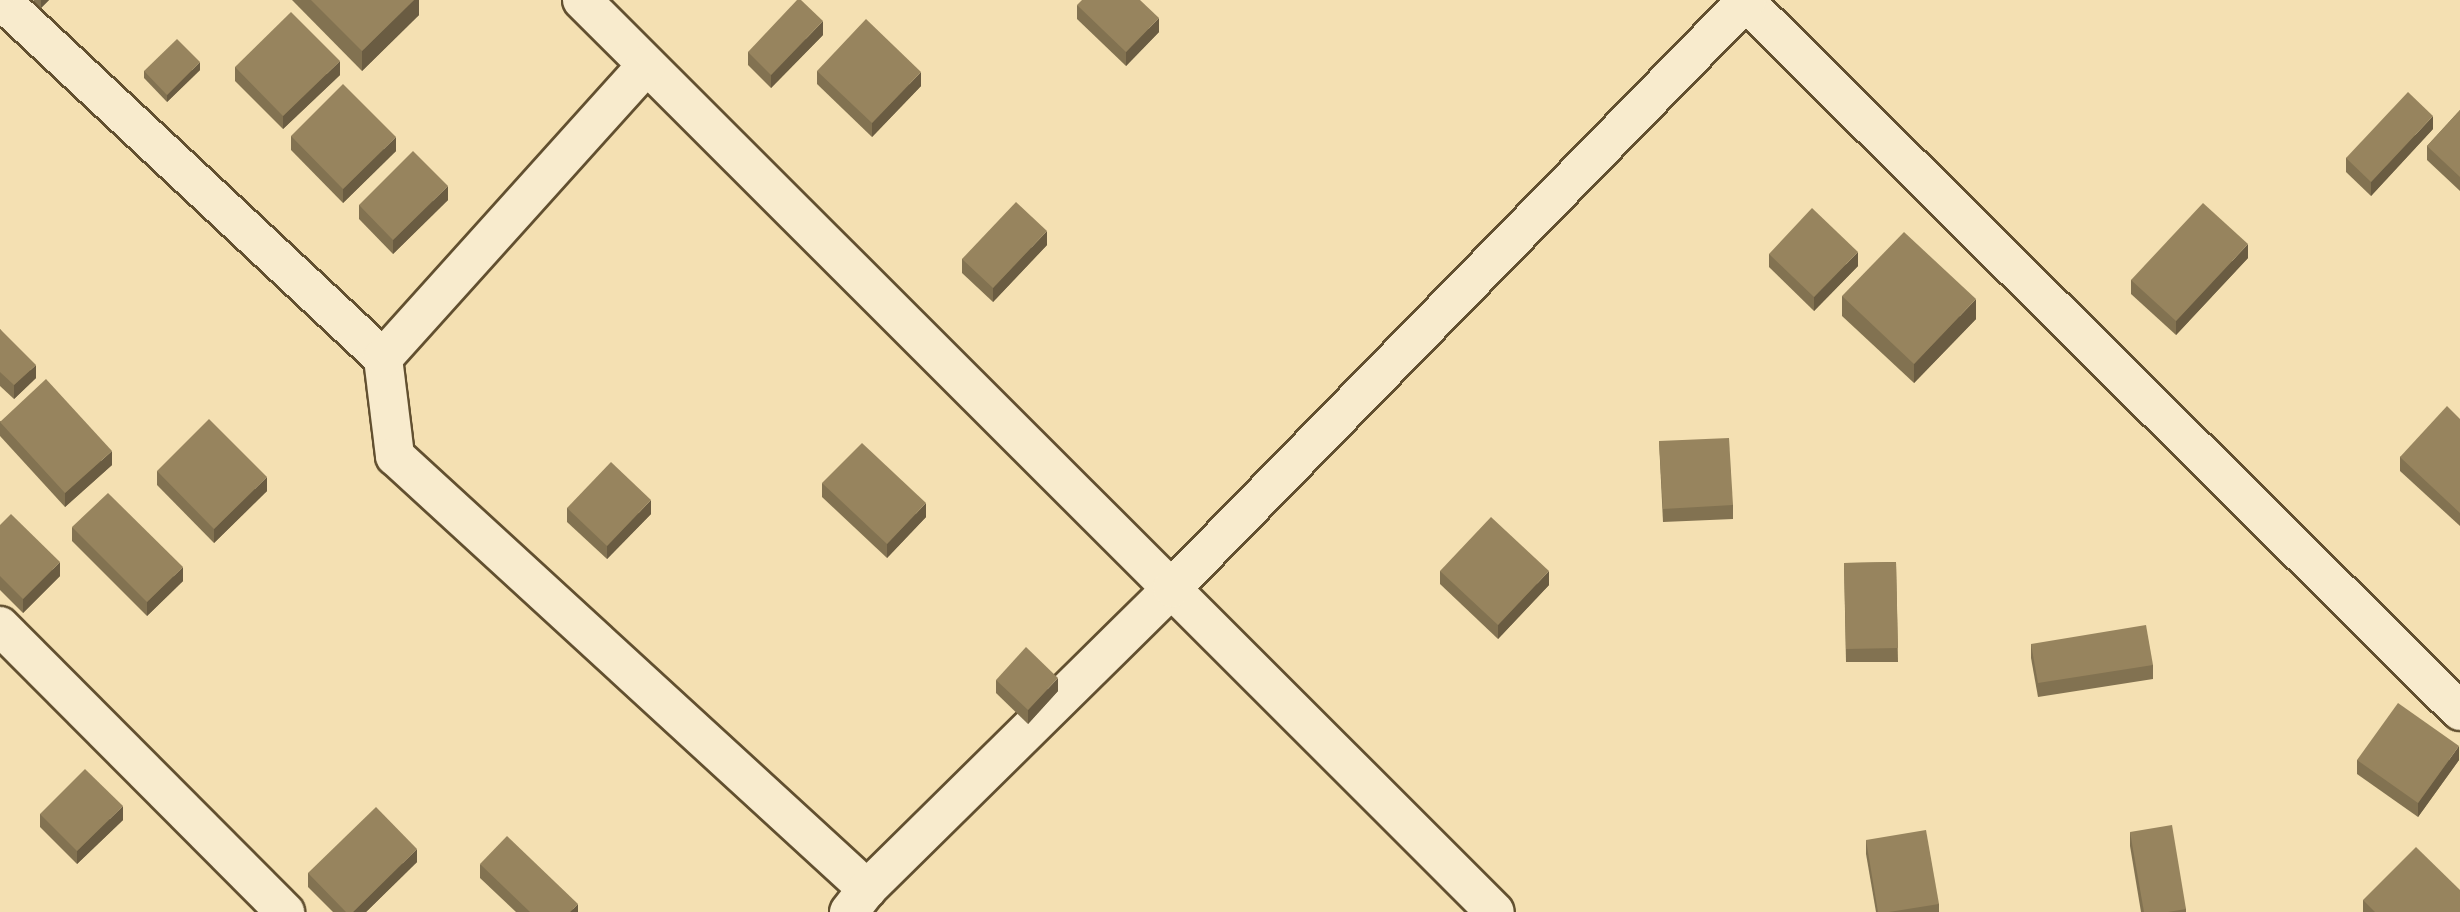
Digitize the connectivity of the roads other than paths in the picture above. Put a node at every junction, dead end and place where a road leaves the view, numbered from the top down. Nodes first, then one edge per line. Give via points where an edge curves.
1 (1, 0) edge
2 (1747, 1) edge
3 (587, 2) edge
4 (647, 65) junction
5 (383, 358) junction
6 (1171, 588) junction
7 (0, 626) edge
8 (2460, 711) edge
9 (858, 901) edge
10 (285, 912) edge
11 (1495, 912) edge

1 - 5 street
2 - 6 street
2 - 8 street
3 - 4 street
4 - 5 street
4 - 6 street
5 - 9 street via 395,456
6 - 9 street
6 - 11 street
7 - 10 street

